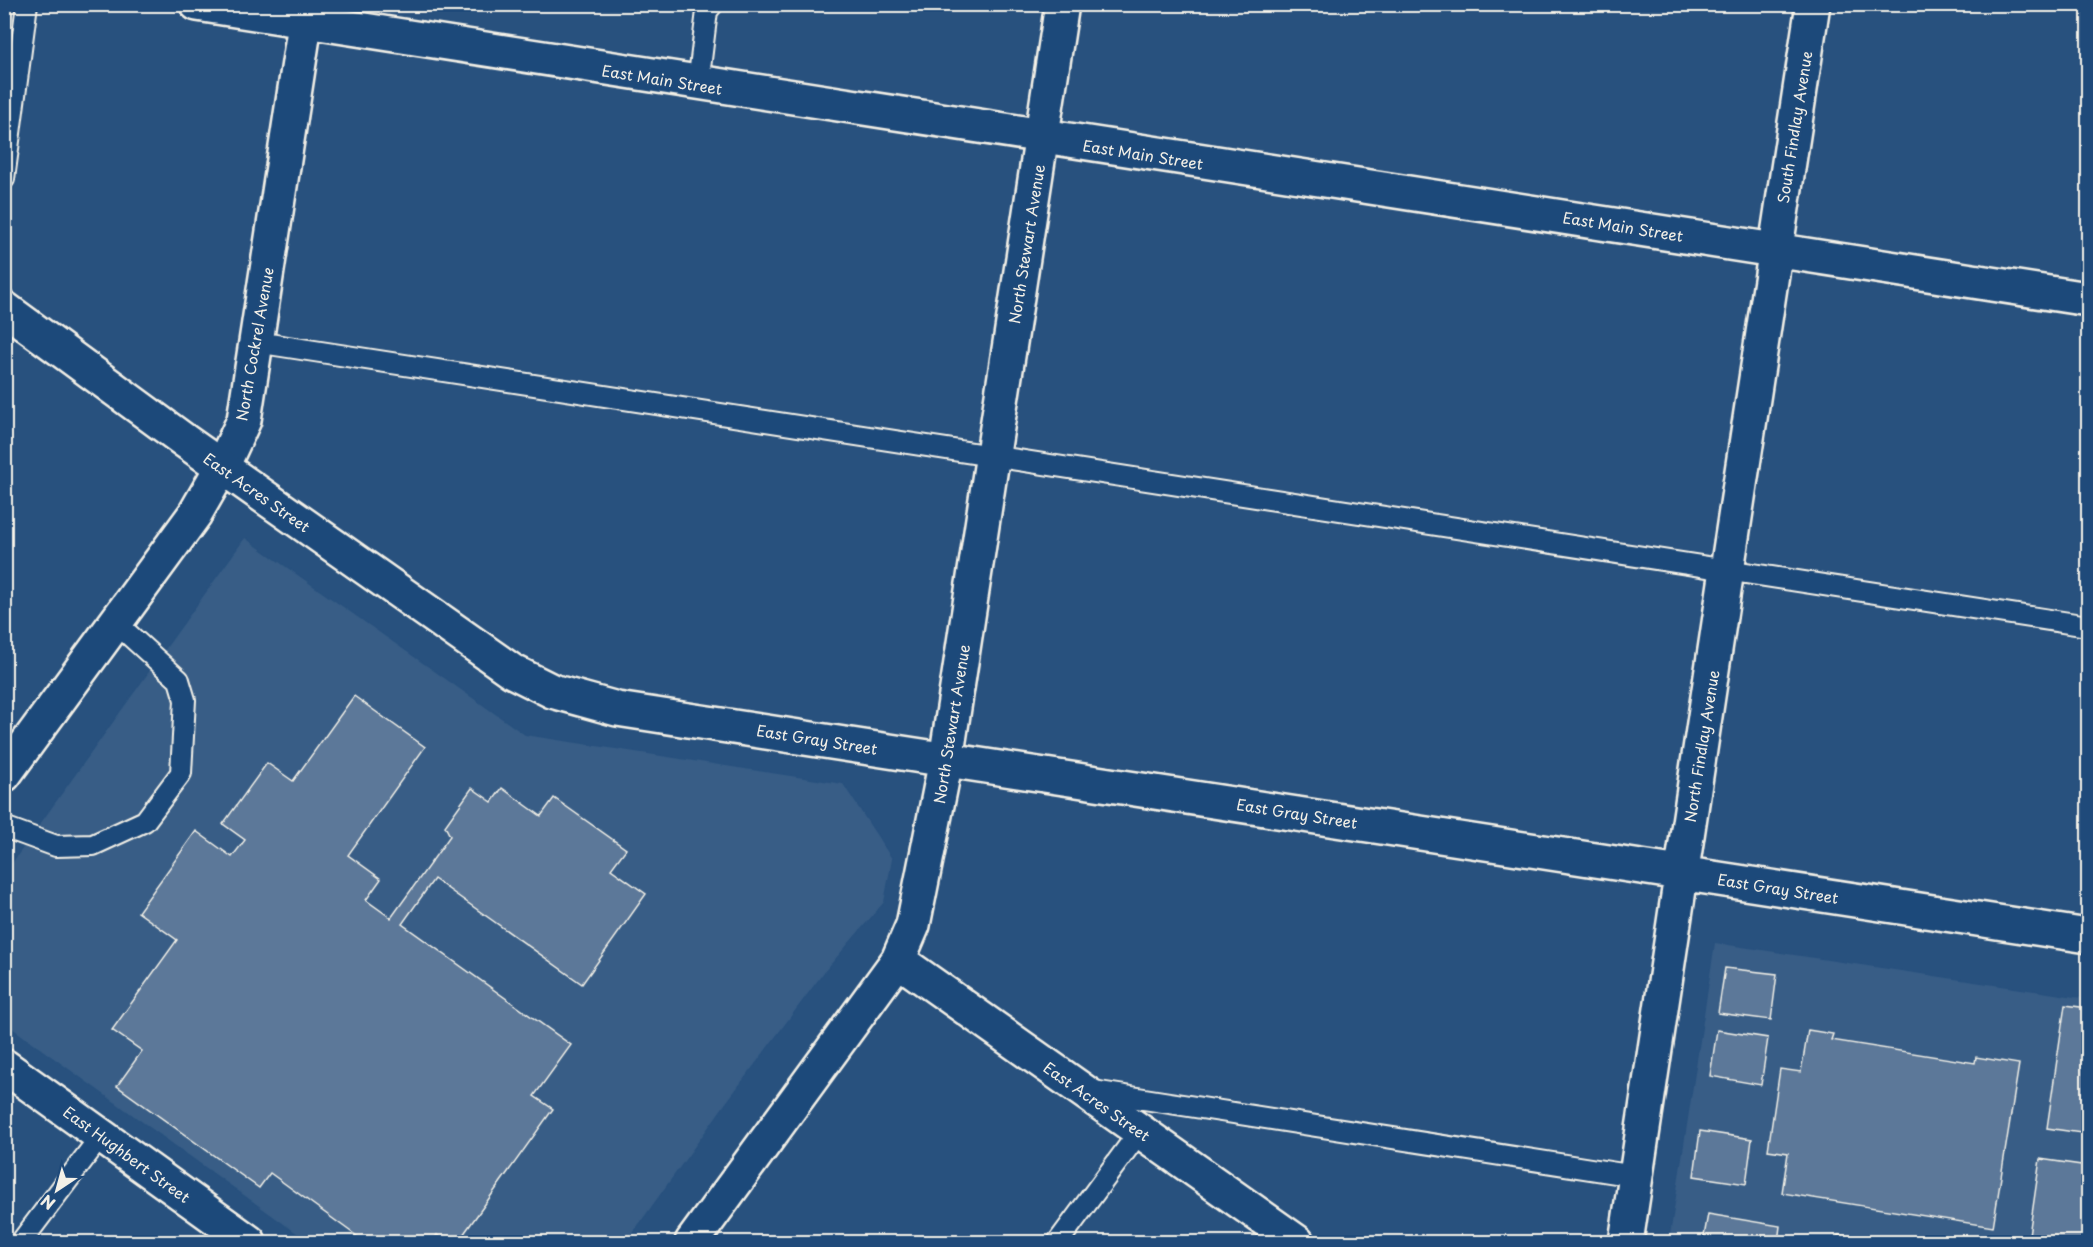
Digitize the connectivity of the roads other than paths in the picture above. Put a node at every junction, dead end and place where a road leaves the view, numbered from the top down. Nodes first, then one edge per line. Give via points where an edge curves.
1 (27, 4) edge
2 (197, 4) edge
3 (714, 4) edge
4 (1062, 4) edge
5 (1813, 4) edge
6 (307, 13) edge
7 (698, 84) junction
8 (1042, 139) junction
9 (4, 178) edge
10 (1776, 249) junction
11 (2088, 299) edge
12 (4, 308) edge
13 (256, 342) junction
14 (993, 456) junction
15 (222, 467) junction
16 (1727, 570) junction
17 (116, 623) junction
18 (2088, 626) edge
19 (512, 671) joint
20 (946, 760) junction
21 (4, 776) edge
22 (4, 827) edge
23 (1681, 873) junction
24 (2088, 936) edge
25 (898, 960) junction
26 (4, 1065) edge
27 (1081, 1090) junction
28 (1140, 1131) junction
29 (101, 1136) junction
30 (1635, 1176) junction
31 (21, 1242) edge
32 (249, 1242) edge
33 (692, 1242) edge
34 (1058, 1242) edge
35 (1297, 1242) edge
36 (1626, 1242) edge

1 - 9 lane
2 - 6 street, East Main Street
3 - 7 lane via 707,11
4 - 8 street, North Stewart Avenue
5 - 10 street, South Findlay Avenue
6 - 7 street, East Main Street
6 - 13 street, North Cockrel Avenue
7 - 8 street, East Main Street
8 - 10 street, East Main Street
8 - 14 street, North Stewart Avenue
10 - 11 street, East Main Street
10 - 16 street, North Findlay Avenue
12 - 15 street, East Acres Street
13 - 14 lane
13 - 15 street, North Cockrel Avenue via 244,420
14 - 16 lane
14 - 20 street, North Stewart Avenue
15 - 17 street, North Cockrel Avenue via 195,514
15 - 19 street, East Acres Street
16 - 18 lane
16 - 23 street, North Findlay Avenue
17 - 21 street, North Cockrel Avenue
17 - 22 lane via 179,680 185,700 181,773 145,821 93,845 56,846
19 - 20 street, East Gray Street via 552,691 617,709
20 - 23 street, East Gray Street
20 - 25 street, North Stewart Avenue via 914,925
23 - 24 street, East Gray Street
23 - 30 street, North Findlay Avenue
25 - 27 street, East Acres Street
25 - 33 street, North Stewart Avenue
26 - 29 street, East Hughbert Street
27 - 28 street, East Acres Street
27 - 30 lane
28 - 34 lane
28 - 35 street, East Acres Street
29 - 31 lane
29 - 32 street, East Hughbert Street
30 - 36 street, North Findlay Avenue

